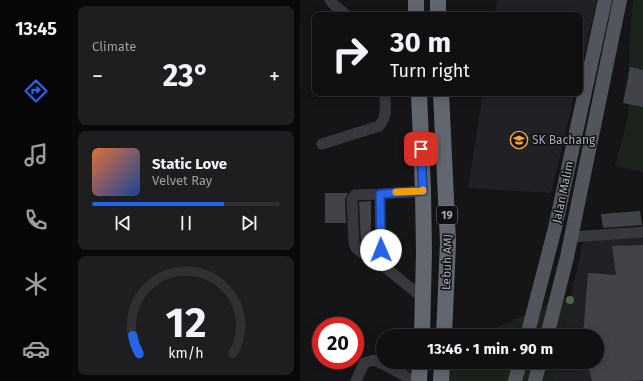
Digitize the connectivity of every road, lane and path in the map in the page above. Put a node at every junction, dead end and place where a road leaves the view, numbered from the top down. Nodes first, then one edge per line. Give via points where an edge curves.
1 (330, 0) edge
2 (416, 0) edge
3 (438, 0) edge
4 (605, 0) edge
5 (620, 0) edge
6 (342, 12) edge
7 (416, 12) edge
8 (438, 12) edge
9 (385, 96) edge
10 (418, 96) edge
11 (441, 96) edge
12 (322, 144) dead end
13 (423, 191) junction
14 (380, 194) junction
15 (643, 232) edge
16 (571, 237) junction
17 (381, 264) junction
18 (423, 298) junction
19 (422, 329) edge
20 (444, 329) edge
21 (529, 329) edge
22 (549, 329) edge
23 (420, 369) edge
24 (442, 369) edge
25 (518, 369) edge
26 (538, 369) edge
27 (356, 381) edge
28 (414, 381) edge
29 (420, 381) edge
30 (441, 381) edge
31 (515, 381) edge
32 (535, 381) edge

1 - 6 street
2 - 7 highway
3 - 8 highway
4 - 21 main road, Jalan Malim via 555,228
5 - 16 main road, Jalan Malim
9 - 12 street via 385,117 379,126
10 - 13 highway, Lebuh AMJ / 19
11 - 20 highway, Lebuh AMJ / 19 via 448,242
13 - 14 street
13 - 18 highway, Lebuh AMJ / 19
14 - 17 street
14 - 17 street via 355,195 352,199 356,248
15 - 16 street
16 - 22 main road, Jalan Malim
17 - 18 street
18 - 19 highway, Lebuh AMJ / 19
23 - 29 highway
24 - 30 highway
25 - 31 main road
26 - 32 main road
27 - 28 street via 364,363 374,360

